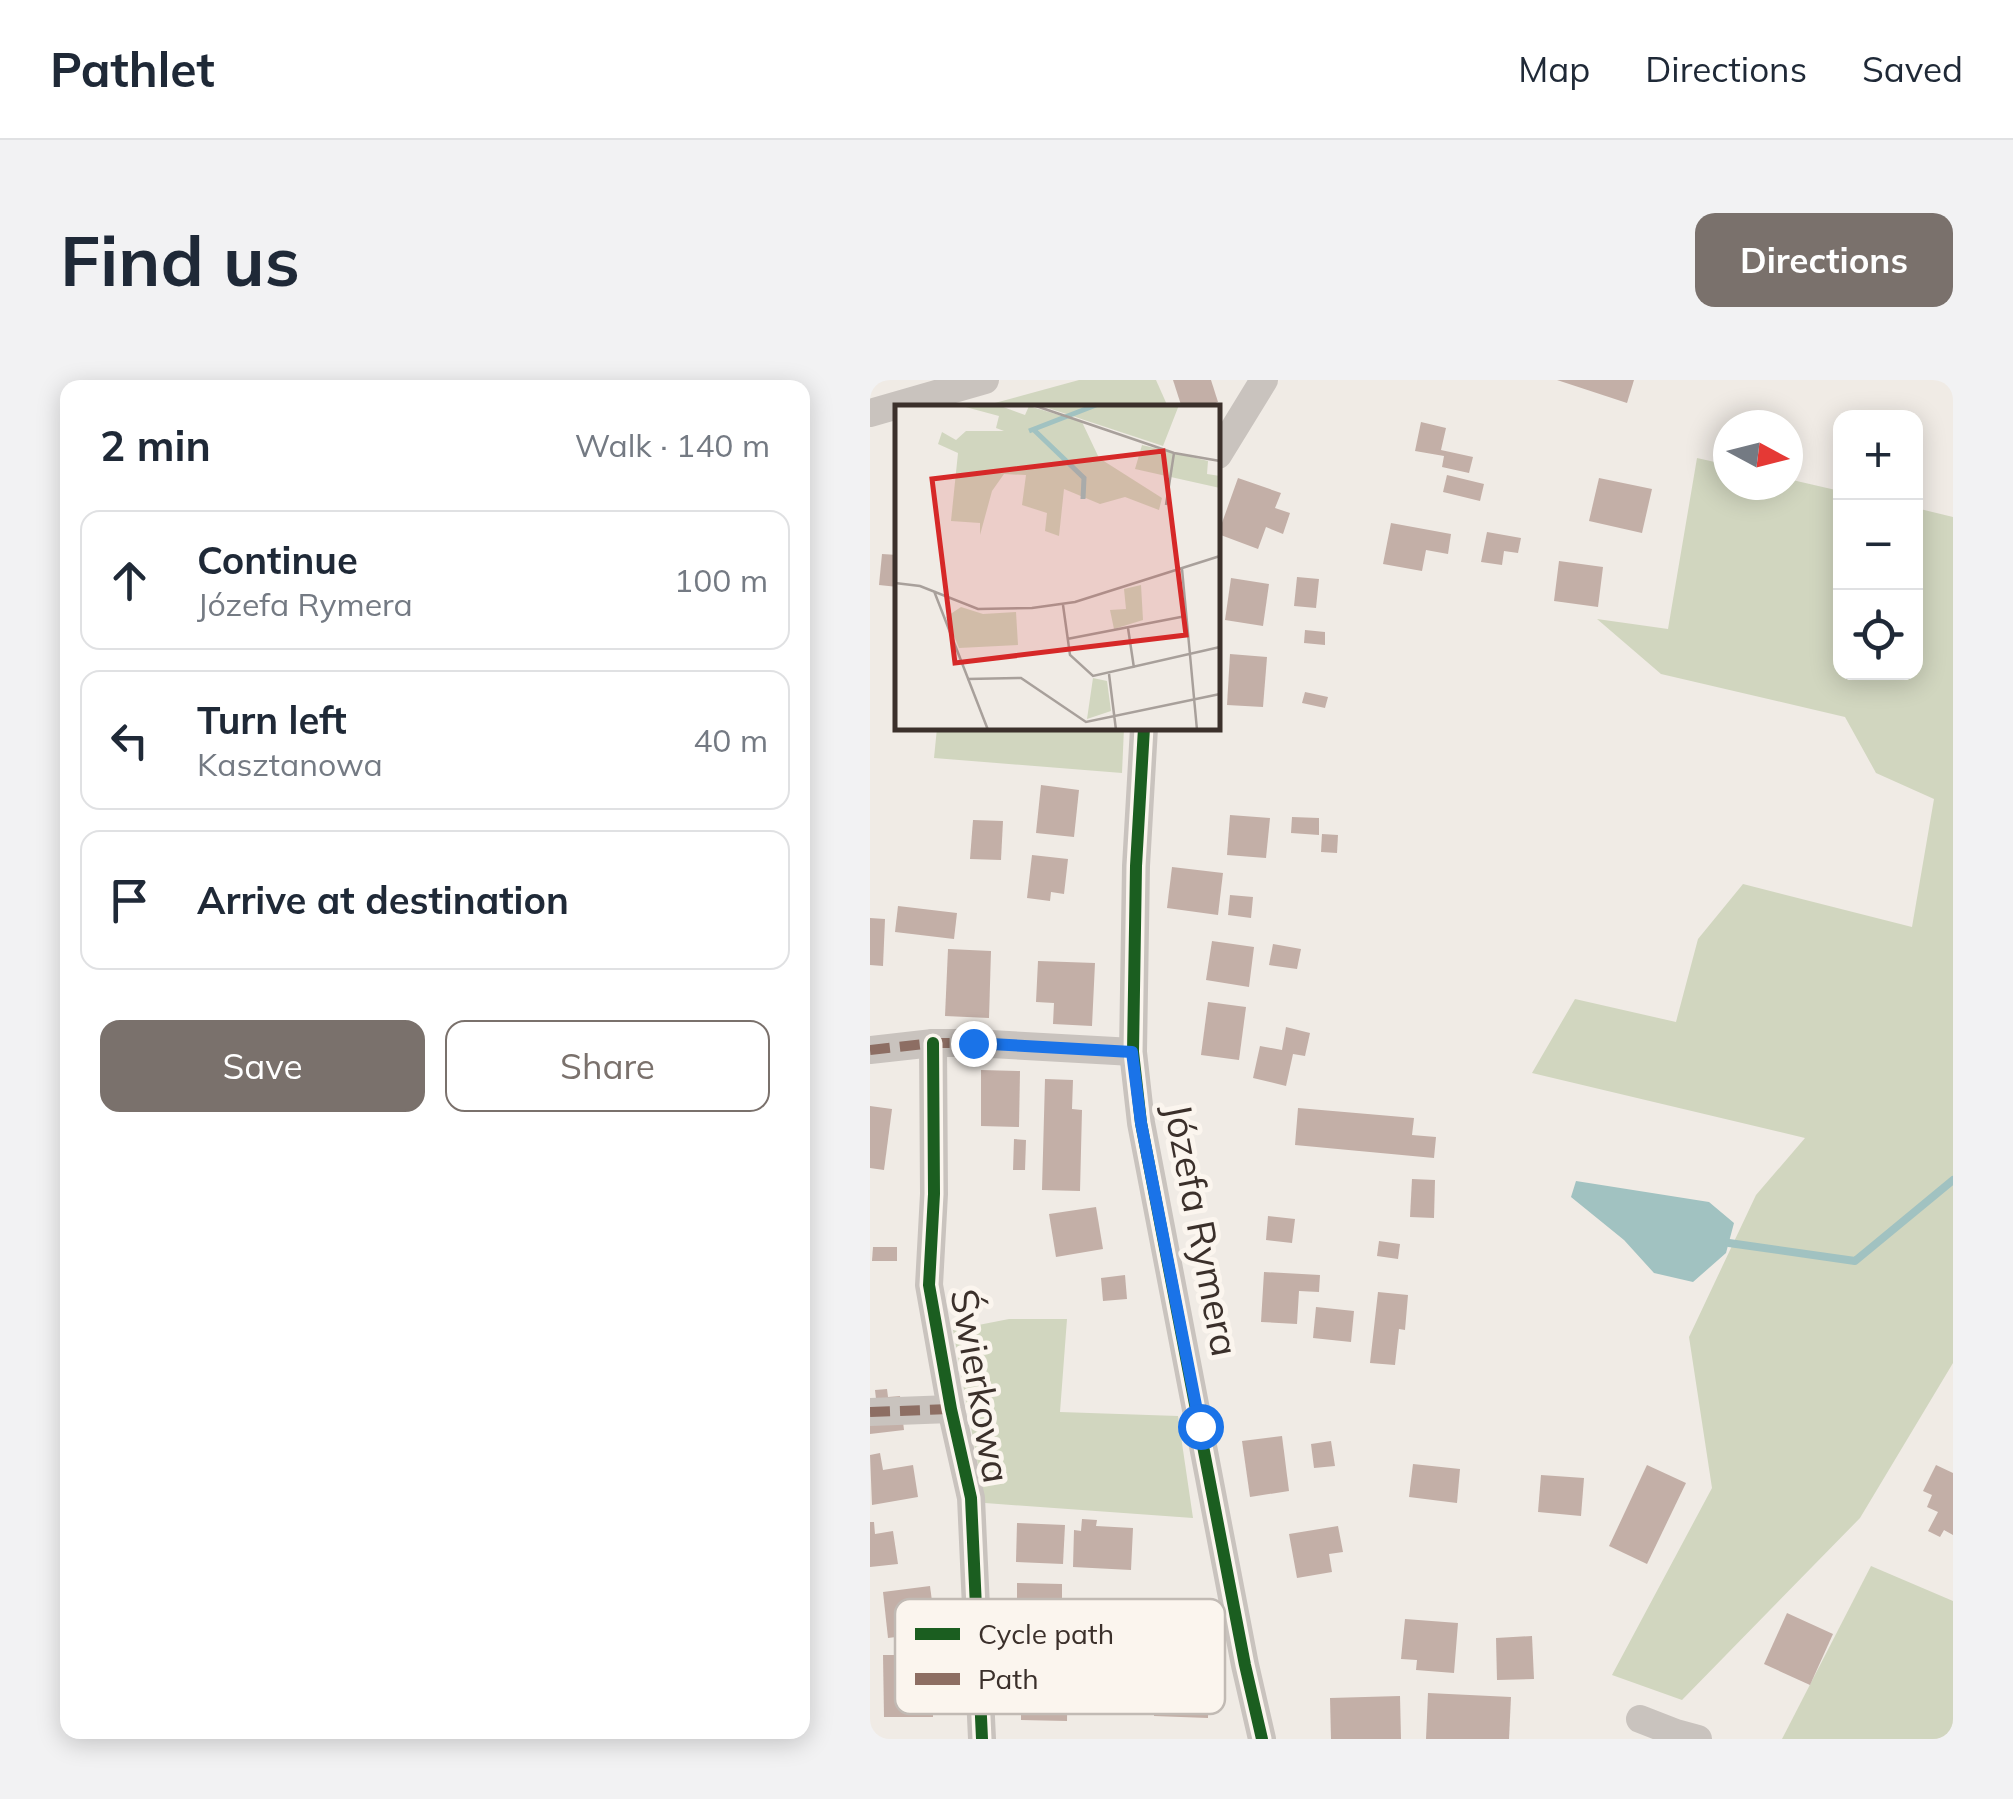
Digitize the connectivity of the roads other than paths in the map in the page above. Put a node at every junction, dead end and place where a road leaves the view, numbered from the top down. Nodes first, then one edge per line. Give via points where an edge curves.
1 (985, 380) edge
2 (1264, 380) edge
3 (898, 405) edge
4 (895, 406) edge
5 (870, 413) edge
6 (1220, 452) edge
7 (1144, 730) edge
8 (933, 1043) junction
9 (870, 1050) edge
10 (1132, 1052) junction
11 (951, 1410) junction
12 (870, 1412) edge
13 (975, 1599) edge
14 (981, 1714) edge
15 (1640, 1719) dead end
16 (982, 1739) edge
17 (1262, 1739) edge
18 (1698, 1739) edge

1 - 3 street
2 - 6 street
4 - 5 street
7 - 10 street, Józefa Rymera
8 - 9 street
8 - 10 street
8 - 11 street, Świerkowa via 929,1285
10 - 17 street, Józefa Rymera
11 - 12 street
11 - 13 street, Świerkowa via 970,1498
14 - 16 street, Świerkowa
15 - 18 street

